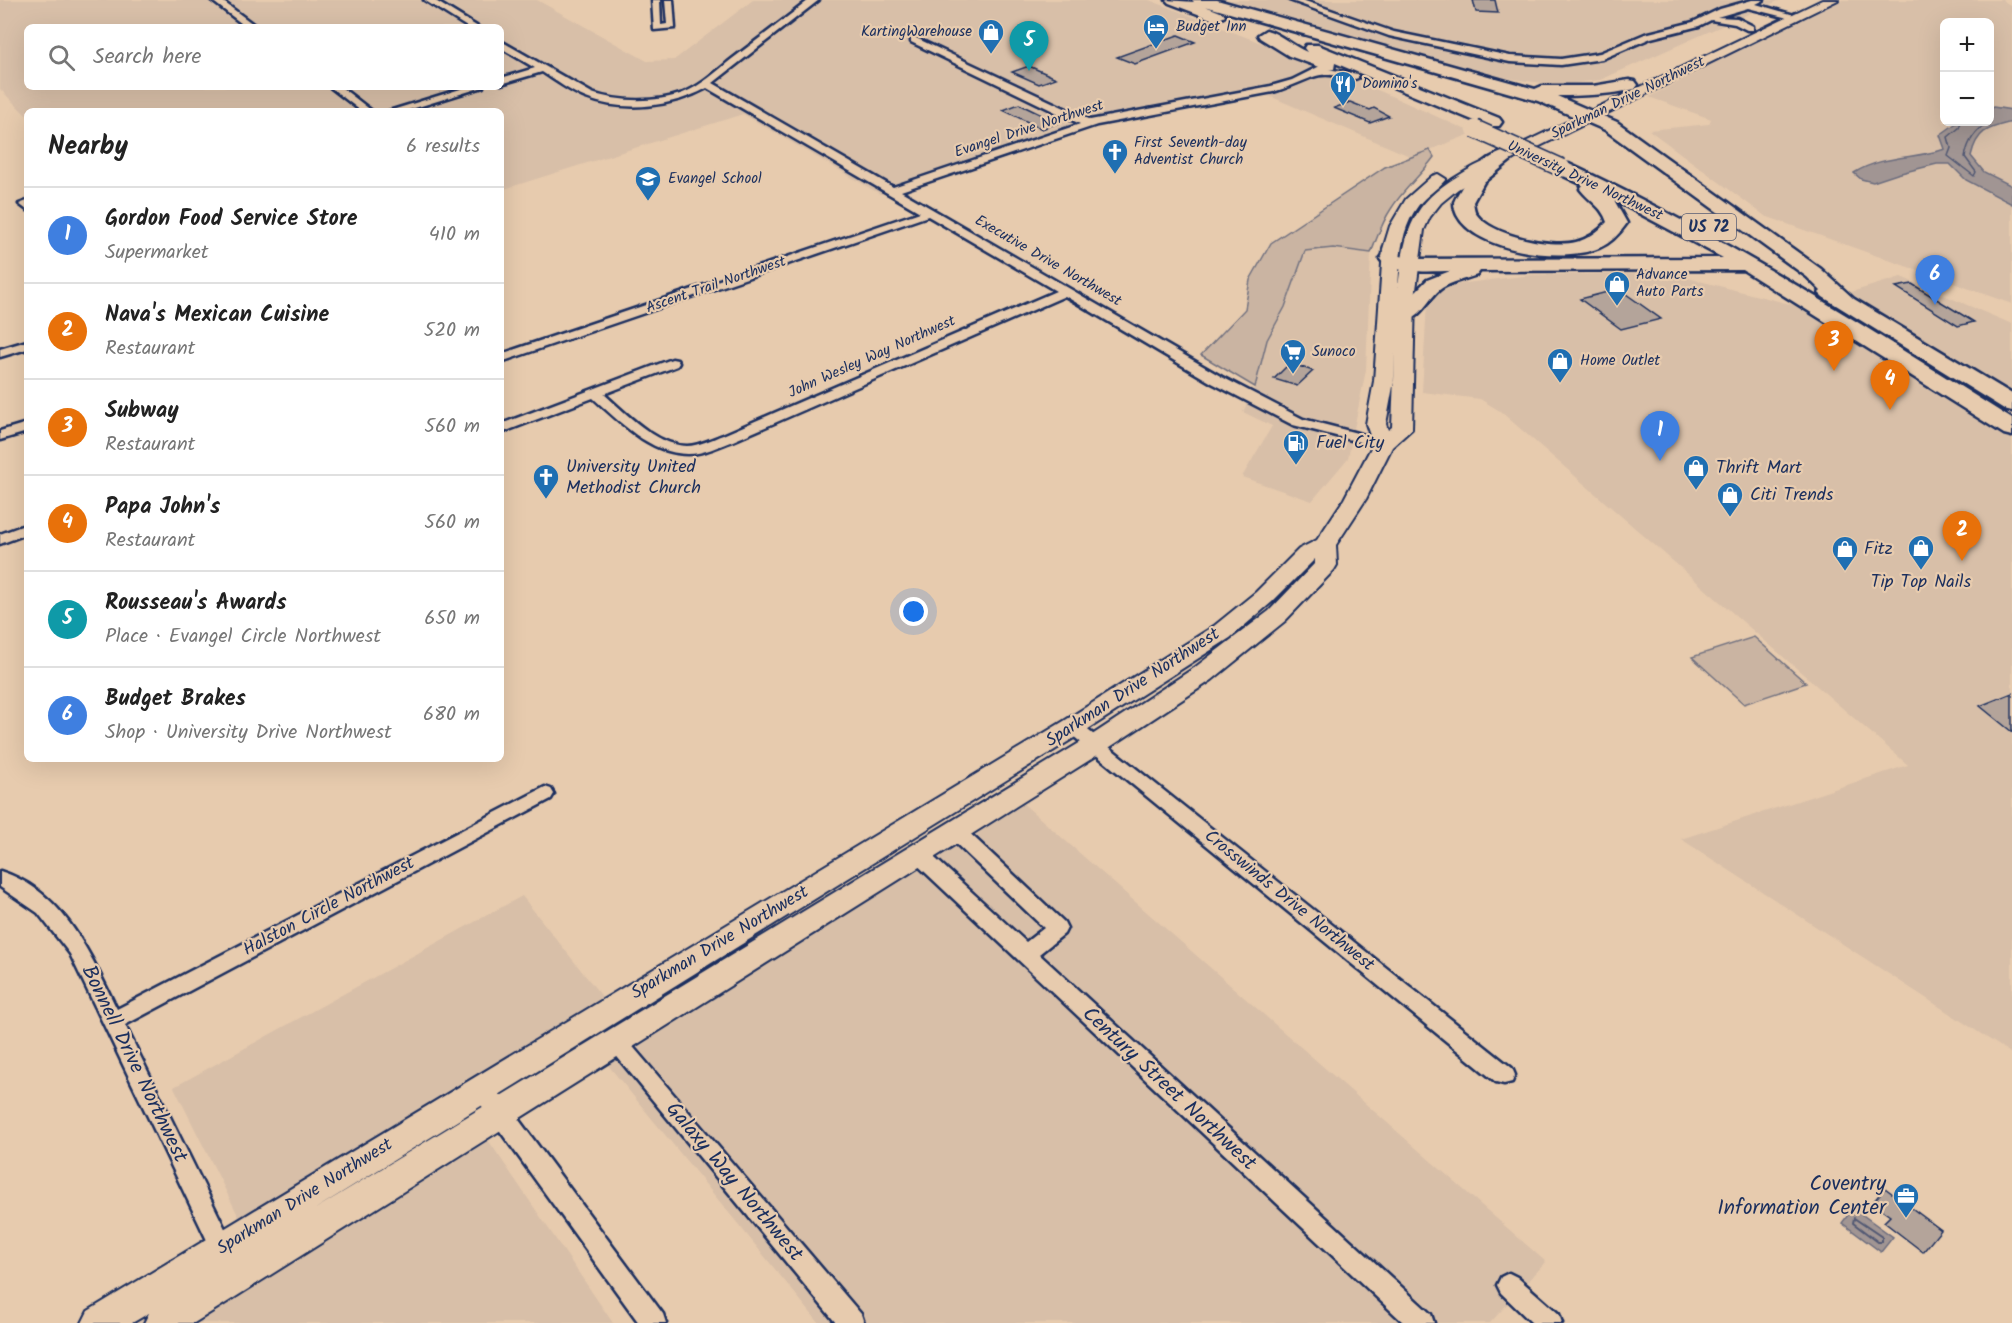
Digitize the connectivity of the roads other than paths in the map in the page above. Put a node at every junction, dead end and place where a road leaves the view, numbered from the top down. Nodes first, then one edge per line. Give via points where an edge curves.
1 (215, 0) edge
2 (428, 0) edge
3 (656, 0) edge
4 (669, 0) edge
5 (815, 0) edge
6 (1174, 0) edge
7 (1200, 0) edge
8 (1293, 0) edge
9 (1762, 0) edge
10 (1810, 0) edge
11 (1833, 0) edge
12 (1744, 2) edge
13 (1783, 15) junction
14 (1701, 22) junction
15 (248, 24) edge
16 (468, 24) edge
17 (1750, 28) junction
18 (1266, 35) junction
19 (914, 40) dead end
20 (504, 46) edge
21 (543, 69) junction
22 (1321, 69) junction
23 (504, 80) edge
24 (706, 84) junction
25 (1510, 87) junction
26 (1634, 89) junction
27 (338, 90) edge
28 (468, 90) edge
29 (1434, 96) junction
30 (363, 108) edge
31 (404, 108) edge
32 (1582, 114) junction
33 (1089, 124) junction
34 (1623, 134) junction
35 (1506, 157) junction
36 (1566, 163) junction
37 (894, 190) junction
38 (914, 202) junction
39 (930, 212) junction
40 (864, 234) junction
41 (1550, 250) junction
42 (1404, 260) junction
43 (1746, 264) junction
44 (1489, 265) junction
45 (1066, 291) junction
46 (1846, 302) junction
47 (1406, 314) junction
48 (24, 346) edge
49 (0, 353) edge
50 (504, 357) edge
51 (672, 363) dead end
52 (595, 393) junction
53 (2012, 404) edge
54 (24, 428) edge
55 (504, 428) edge
56 (2012, 429) edge
57 (0, 436) edge
58 (1383, 444) junction
59 (24, 530) edge
60 (0, 539) edge
61 (1325, 545) junction
62 (1073, 727) junction
63 (1095, 744) junction
64 (545, 794) dead end
65 (954, 830) junction
66 (917, 853) junction
67 (0, 878) edge
68 (1026, 954) junction
69 (114, 1021) junction
70 (616, 1041) junction
71 (1504, 1075) dead end
72 (482, 1088) junction
73 (500, 1113) junction
74 (229, 1263) junction
75 (1509, 1285) dead end
76 (100, 1323) edge
77 (162, 1323) edge
78 (654, 1323) edge
79 (852, 1323) edge
80 (1422, 1323) edge
81 (1550, 1323) edge

1 - 15 street
2 - 16 street
3 - 4 street via 657,28 664,29 672,26
5 - 24 street
6 - 18 highway, University Drive Northwest / US 72
7 - 25 highway
8 - 14 street via 1392,34 1538,62 1602,56 1648,36
9 - 12 street
9 - 13 street
10 - 13 main road, Sparkman Drive Northwest
11 - 13 main road, Sparkman Drive Northwest
12 - 13 street
12 - 14 street
13 - 17 main road, Sparkman Drive Northwest
13 - 26 main road, Sparkman Drive Northwest
14 - 17 street via 1732,20
17 - 26 main road, Sparkman Drive Northwest
18 - 22 highway, University Drive Northwest / US 72
18 - 29 highway, University Drive Northwest / US 72 via 1308,47
19 - 33 street
20 - 21 street
21 - 23 street
21 - 24 street via 588,95 617,102 674,99
22 - 29 highway, US 72 via 1346,66 1410,91
22 - 33 street, Evangel Drive Northwest via 1273,89
22 - 36 highway, University Drive Northwest / US 72, bridge via 1355,76
24 - 37 street, Executive Drive Northwest
25 - 26 highway via 1557,92
25 - 32 highway
26 - 32 main road, Sparkman Drive Northwest
26 - 34 highway via 1619,118
27 - 30 street
28 - 31 street
29 - 36 highway, University Drive Northwest / US 72 via 1493,122
32 - 34 highway
32 - 35 main road, Sparkman Drive Northwest
32 - 42 main road, Sparkman Drive Northwest via 1468,162 1432,183 1412,202 1398,226
33 - 37 street, Evangel Drive Northwest
34 - 46 highway via 1814,273
35 - 41 highway via 1468,189 1465,211 1473,223 1490,235
35 - 42 main road, Sparkman Drive Northwest via 1440,194 1417,227
36 - 41 highway via 1607,200 1617,223 1597,243
36 - 43 highway, University Drive Northwest / US 72
36 - 46 highway, University Drive Northwest / US 72 via 1628,184
37 - 38 street, Executive Drive Northwest
38 - 39 street, Executive Drive Northwest
38 - 40 street
39 - 40 street, Ascent Trail Northwest
39 - 45 street, Executive Drive Northwest
40 - 50 street, Ascent Trail Northwest
41 - 42 highway
42 - 44 highway
42 - 47 main road, Sparkman Drive Northwest
42 - 58 main road, Sparkman Drive Northwest via 1376,424
43 - 44 highway
43 - 56 highway, University Drive Northwest / US 72
44 - 47 highway via 1434,284
45 - 52 street, John Wesley Way Northwest via 728,438 690,450 669,448
45 - 58 street, Executive Drive Northwest via 1217,380 1298,422
46 - 53 highway, University Drive Northwest / US 72
47 - 58 main road, Sparkman Drive Northwest via 1402,429
48 - 49 street
51 - 52 street
52 - 55 street
54 - 57 street
58 - 61 main road, Sparkman Drive Northwest via 1355,499
59 - 60 street
61 - 62 main road, Sparkman Drive Northwest via 1307,554 1222,632
61 - 63 main road, Sparkman Drive Northwest via 1326,565 1276,616 1203,674
62 - 63 street, Crosswinds Drive Northwest
62 - 72 main road, Sparkman Drive Northwest
63 - 65 main road, Sparkman Drive Northwest
63 - 71 street, Crosswinds Drive Northwest
64 - 69 street, Halston Circle Northwest
65 - 66 main road, Sparkman Drive Northwest
65 - 68 street via 1058,928
66 - 68 street, Century Street Northwest
66 - 70 main road, Sparkman Drive Northwest
67 - 69 street, Bonnell Drive Northwest via 26,890 60,921
68 - 80 street, Century Street Northwest
69 - 74 street, Bonnell Drive Northwest
70 - 73 main road, Sparkman Drive Northwest
70 - 79 street, Galaxy Way Northwest
72 - 73 street
72 - 74 main road, Sparkman Drive Northwest
73 - 74 main road, Sparkman Drive Northwest
73 - 78 street
74 - 76 main road, Sparkman Drive Northwest
74 - 77 main road, Sparkman Drive Northwest
75 - 81 street

